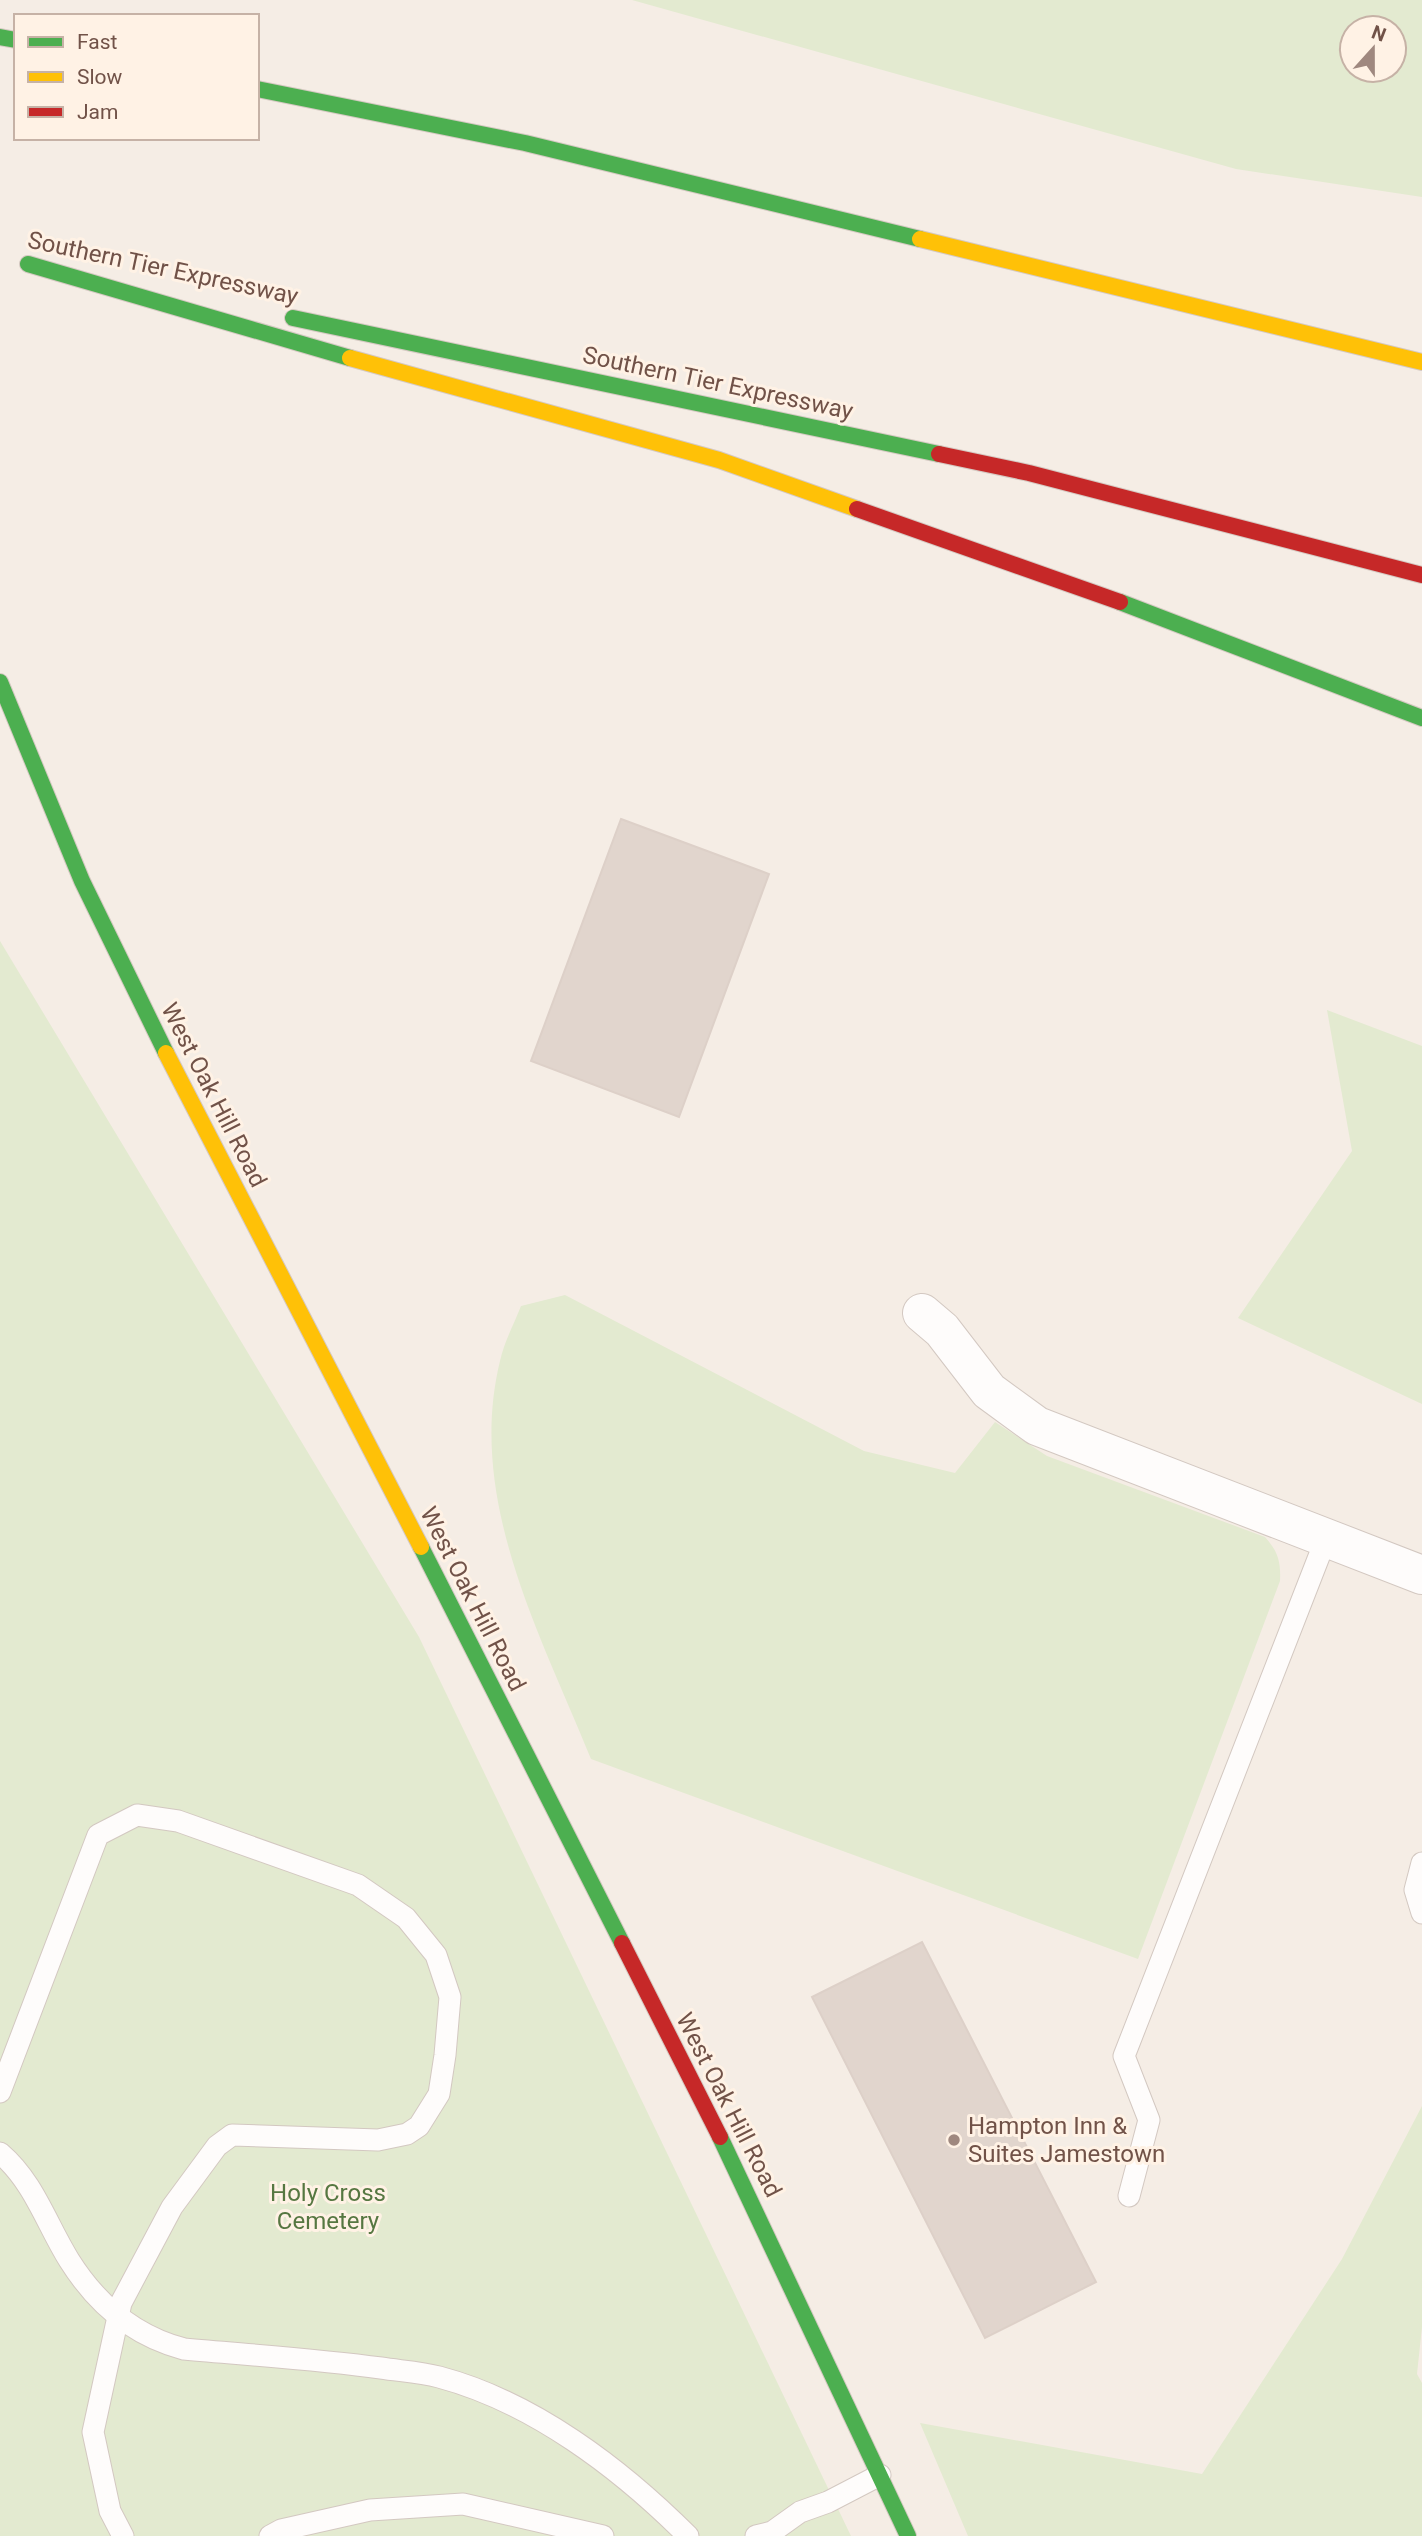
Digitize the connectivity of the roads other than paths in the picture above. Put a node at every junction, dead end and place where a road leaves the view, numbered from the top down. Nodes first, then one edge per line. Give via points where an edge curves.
1 (259, 89) edge
2 (9, 260) dead end
3 (28, 264) junction
4 (229, 305) dead end
5 (283, 316) dead end
6 (1422, 362) edge
7 (1422, 575) edge
8 (0, 682) edge
9 (1422, 718) edge
10 (922, 1313) dead end
11 (1327, 1536) junction
12 (1422, 1575) edge
13 (1422, 1863) edge
14 (1422, 1913) edge
15 (0, 2092) edge
16 (0, 2153) edge
17 (1129, 2196) dead end
18 (118, 2317) junction
19 (880, 2475) junction
20 (123, 2536) edge
21 (270, 2536) edge
22 (604, 2536) edge
23 (688, 2536) edge
24 (756, 2536) edge
25 (908, 2536) edge

1 - 6 main road via 525,143
2 - 3 main road, Southern Tier Expressway
3 - 4 main road, Southern Tier Expressway
3 - 9 main road via 466,392 719,460 1112,599
5 - 7 main road, Southern Tier Expressway via 1029,473
8 - 19 main road, West Oak Hill Road via 82,881 155,1030 754,2205
10 - 11 street via 942,1330 989,1391 1037,1426
11 - 12 street
11 - 17 lane via 1124,2056 1149,2120
13 - 14 lane via 1415,1890
15 - 18 lane via 98,1835 137,1815 178,1821 358,1885 406,1918 436,1955 450,1997 445,2055 439,2094 419,2126 407,2134 378,2140 232,2135 217,2146 172,2207
16 - 18 lane via 37,2197 94,2294
18 - 20 lane via 93,2432 110,2511
18 - 23 lane via 161,2343 184,2349 437,2376 477,2390 532,2415 598,2459 655,2503
19 - 24 lane
19 - 25 main road, West Oak Hill Road
21 - 22 lane via 370,2510 463,2504

